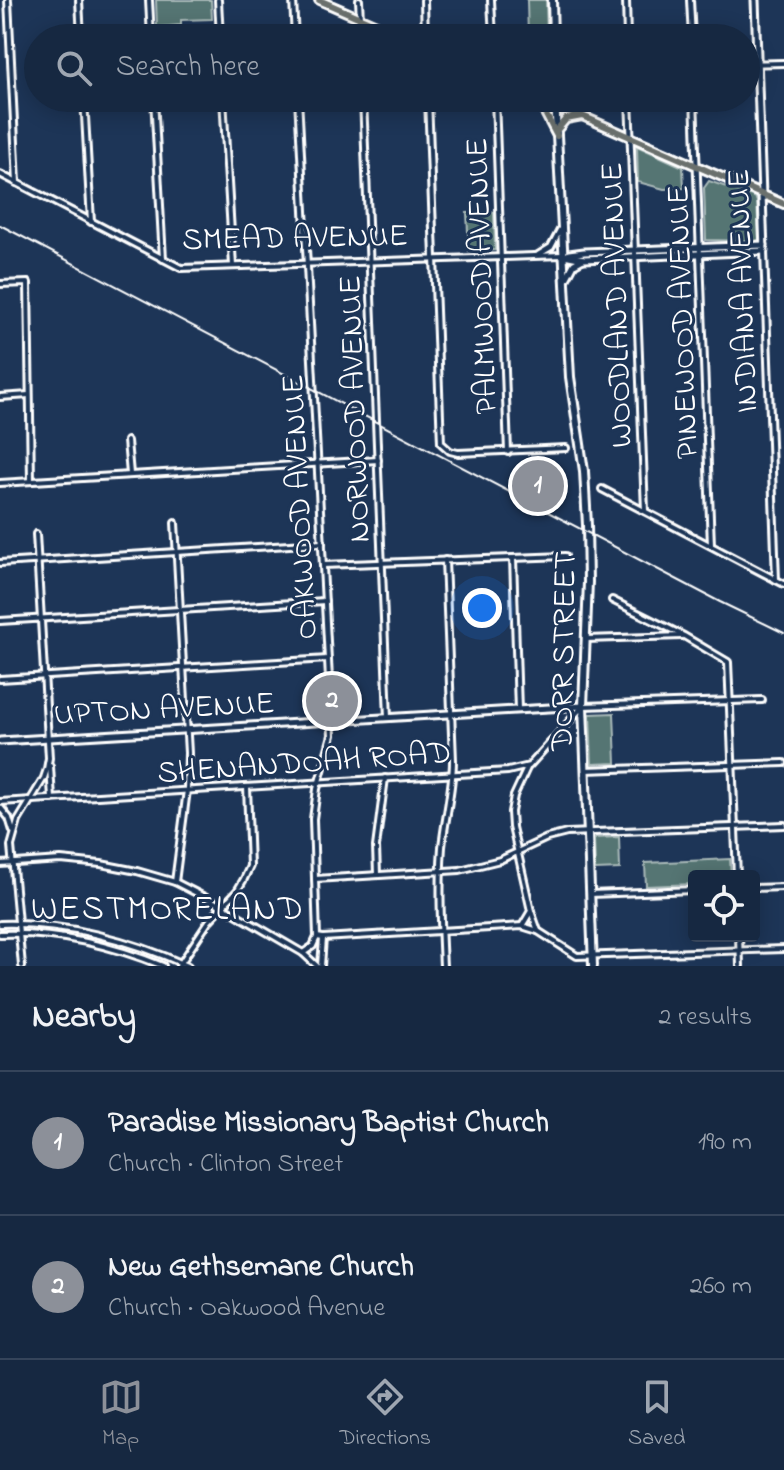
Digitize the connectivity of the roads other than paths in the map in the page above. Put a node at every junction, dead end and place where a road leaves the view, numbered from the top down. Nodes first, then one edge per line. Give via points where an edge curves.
1 (8, 0) edge
2 (79, 0) edge
3 (149, 0) edge
4 (218, 0) edge
5 (293, 0) edge
6 (319, 0) edge
7 (359, 0) edge
8 (424, 0) edge
9 (491, 0) edge
10 (552, 0) edge
11 (626, 0) edge
12 (690, 0) edge
13 (755, 0) edge
14 (360, 18) junction
15 (80, 24) edge
16 (150, 24) edge
17 (219, 24) edge
18 (294, 24) edge
19 (360, 24) edge
20 (374, 24) edge
21 (425, 24) edge
22 (492, 24) edge
23 (553, 24) edge
24 (627, 24) edge
25 (691, 24) edge
26 (756, 24) edge
27 (784, 63) edge
28 (760, 64) edge
29 (85, 112) edge
30 (155, 112) edge
31 (224, 112) edge
32 (299, 112) edge
33 (364, 112) edge
34 (428, 112) edge
35 (496, 112) edge
36 (545, 112) edge
37 (555, 112) edge
38 (576, 112) edge
39 (630, 112) edge
40 (695, 112) edge
41 (759, 112) edge
42 (583, 116) junction
43 (556, 134) junction
44 (631, 137) junction
45 (697, 166) junction
46 (0, 174) edge
47 (17, 183) junction
48 (762, 194) junction
49 (784, 204) edge
50 (91, 222) junction
51 (562, 224) junction
52 (764, 248) junction
53 (700, 251) junction
54 (635, 253) junction
55 (564, 255) junction
56 (538, 256) junction
57 (501, 257) junction
58 (163, 259) junction
59 (433, 259) junction
60 (584, 259) junction
61 (369, 261) junction
62 (307, 263) junction
63 (233, 266) junction
64 (566, 279) junction
65 (0, 284) edge
66 (29, 395) junction
67 (0, 397) edge
68 (127, 441) dead end
69 (566, 448) dead end
70 (508, 452) junction
71 (378, 460) junction
72 (318, 463) junction
73 (130, 474) junction
74 (31, 481) junction
75 (0, 483) edge
76 (602, 489) dead end
77 (645, 511) junction
78 (175, 523) dead end
79 (36, 534) dead end
80 (322, 543) junction
81 (711, 545) junction
82 (177, 552) junction
83 (565, 556) dead end
84 (513, 558) junction
85 (445, 560) junction
86 (38, 561) junction
87 (382, 562) junction
88 (0, 563) edge
89 (323, 565) junction
90 (776, 580) junction
91 (784, 584) edge
92 (612, 600) dead end
93 (325, 601) junction
94 (180, 610) junction
95 (41, 618) junction
96 (0, 621) edge
97 (684, 636) junction
98 (585, 639) junction
99 (328, 659) junction
100 (183, 668) junction
101 (45, 677) junction
102 (0, 679) edge
103 (762, 700) dead end
104 (730, 701) junction
105 (583, 706) junction
106 (518, 710) junction
107 (450, 714) junction
108 (388, 718) junction
109 (331, 721) junction
110 (187, 730) junction
111 (0, 741) edge
112 (48, 742) junction
113 (784, 763) edge
114 (732, 765) junction
115 (529, 766) junction
116 (585, 770) junction
117 (453, 774) junction
118 (385, 778) junction
119 (319, 782) junction
120 (247, 787) junction
121 (187, 790) junction
122 (52, 799) junction
123 (29, 801) junction
124 (0, 804) edge
125 (784, 825) edge
126 (735, 827) junction
127 (588, 832) junction
128 (13, 833) junction
129 (517, 851) junction
130 (12, 863) junction
131 (0, 864) edge
132 (737, 870) edge
133 (441, 872) junction
134 (377, 874) junction
135 (315, 879) junction
136 (175, 882) junction
137 (784, 887) edge
138 (760, 888) edge
139 (688, 890) edge
140 (590, 894) junction
141 (222, 906) junction
142 (531, 911) junction
143 (0, 924) edge
144 (18, 924) junction
145 (522, 926) junction
146 (441, 931) junction
147 (538, 931) junction
148 (0, 934) edge
149 (19, 934) junction
150 (320, 938) junction
151 (739, 942) edge
152 (784, 949) edge
153 (740, 951) junction
154 (303, 953) junction
155 (592, 956) junction
156 (180, 964) edge
157 (22, 966) edge
158 (163, 966) edge
159 (188, 966) edge
160 (319, 966) edge
161 (443, 966) edge
162 (593, 966) edge
163 (740, 966) edge

1 - 47 street
2 - 15 street
3 - 16 street
4 - 17 street
5 - 18 street
6 - 14 main road
7 - 14 street
8 - 21 street
9 - 22 street
10 - 23 main road
11 - 24 street
12 - 25 street
13 - 26 street, INDIANA AVENUE
14 - 19 street
14 - 20 main road
27 - 28 street
29 - 50 street
30 - 58 street
31 - 63 street
32 - 62 street, OAKWOOD AVENUE
33 - 61 street, NORWOOD AVENUE
34 - 59 street
35 - 57 street, PALMWOOD AVENUE
36 - 43 main road
37 - 43 main road, DORR STREET
38 - 42 main road
39 - 44 street, WOODLAND AVENUE
40 - 45 street, PINEWOOD AVENUE
41 - 48 street, INDIANA AVENUE
42 - 43 main road via 566,119
42 - 44 main road
43 - 51 main road, DORR STREET
44 - 45 main road
44 - 54 street, WOODLAND AVENUE
45 - 48 main road
45 - 53 street, PINEWOOD AVENUE
46 - 47 street, SMEAD AVENUE
47 - 50 street, SMEAD AVENUE
48 - 49 main road
48 - 52 street, INDIANA AVENUE
50 - 58 street, SMEAD AVENUE
51 - 55 main road, DORR STREET
51 - 56 street via 554,243
52 - 53 street, SMEAD AVENUE
52 - 90 street, INDIANA AVENUE
53 - 54 street, SMEAD AVENUE
53 - 81 street, PINEWOOD AVENUE
54 - 55 street, SMEAD AVENUE
54 - 60 street, SMEAD AVENUE
54 - 77 street, WOODLAND AVENUE
55 - 56 street, SMEAD AVENUE
55 - 60 street, SMEAD AVENUE
55 - 64 main road, DORR STREET
56 - 57 street, SMEAD AVENUE
57 - 59 street, SMEAD AVENUE
57 - 70 street, PALMWOOD AVENUE
58 - 63 street, SMEAD AVENUE via 181,268
59 - 61 street, SMEAD AVENUE
59 - 70 street via 440,439 448,449 462,453
60 - 64 street via 574,264
61 - 62 street, SMEAD AVENUE
61 - 71 street, NORWOOD AVENUE
62 - 63 street, SMEAD AVENUE
62 - 72 street, OAKWOOD AVENUE
64 - 98 main road, DORR STREET via 570,377 587,514
65 - 66 street via 28,283
66 - 67 street
66 - 74 street
68 - 73 street
69 - 70 street
71 - 72 street
71 - 87 street, NORWOOD AVENUE
72 - 73 street
72 - 80 street, OAKWOOD AVENUE
73 - 74 street
74 - 75 street
76 - 77 street
77 - 81 street
78 - 82 street
79 - 86 street
80 - 82 street
80 - 89 street, OAKWOOD AVENUE
81 - 90 street
82 - 86 street
82 - 94 street
83 - 84 street
84 - 85 street
84 - 106 street
85 - 87 street
85 - 107 street
86 - 88 street
86 - 95 street
87 - 89 street
87 - 108 street, NORWOOD AVENUE
89 - 93 street, OAKWOOD AVENUE
90 - 91 street
92 - 97 street
93 - 94 street
93 - 99 street, OAKWOOD AVENUE
94 - 95 street
94 - 100 street
95 - 96 street
95 - 101 street
97 - 98 street
97 - 104 street via 728,662
98 - 105 main road, DORR STREET
99 - 100 street
99 - 109 street, OAKWOOD AVENUE
100 - 101 street
100 - 110 street
101 - 102 street
101 - 112 street
103 - 104 street, UPTON AVENUE
104 - 105 street, UPTON AVENUE
104 - 114 street
105 - 106 street, UPTON AVENUE
105 - 115 street
105 - 116 main road, DORR STREET
106 - 107 street, UPTON AVENUE
107 - 108 street, UPTON AVENUE
107 - 117 street
108 - 109 street, UPTON AVENUE
109 - 110 street, UPTON AVENUE
109 - 119 street, OAKWOOD AVENUE via 331,742
110 - 112 street, UPTON AVENUE
110 - 121 street
111 - 112 street, UPTON AVENUE
112 - 122 street
112 - 123 street via 47,769
113 - 114 street
114 - 116 street
114 - 126 street
115 - 117 street, SHENANDOAH ROAD
115 - 129 street via 511,812
116 - 127 main road, DORR STREET
117 - 118 street, SHENANDOAH ROAD
117 - 133 street
118 - 119 street, SHENANDOAH ROAD
118 - 134 street
119 - 120 street, SHENANDOAH ROAD
119 - 135 street, OAKWOOD AVENUE via 312,825
120 - 121 street, SHENANDOAH ROAD
120 - 141 street via 250,866
121 - 122 street, SHENANDOAH ROAD
121 - 136 street
122 - 123 street, SHENANDOAH ROAD
123 - 124 street, SHENANDOAH ROAD
123 - 128 street
124 - 128 street
125 - 126 street
126 - 127 street
126 - 132 street
127 - 129 street via 555,835
127 - 140 main road, DORR STREET
128 - 130 street
129 - 133 street via 481,866
129 - 142 street
130 - 131 street
130 - 136 street via 101,864
130 - 144 street
133 - 134 street
133 - 146 street
134 - 135 street
135 - 150 street, OAKWOOD AVENUE
136 - 141 street
137 - 138 street
139 - 140 street
140 - 155 main road, DORR STREET
141 - 154 street
141 - 156 street
142 - 145 street
142 - 147 street
143 - 144 street
144 - 149 street
144 - 156 street via 92,934
145 - 146 street
145 - 147 street
146 - 150 street
146 - 161 street
147 - 155 street via 573,954
148 - 149 street
149 - 157 street
149 - 158 street via 90,943
150 - 154 street
150 - 160 street, OAKWOOD AVENUE
151 - 153 street
152 - 153 street
153 - 155 street
153 - 163 street
154 - 160 street
155 - 162 main road, DORR STREET
156 - 159 street

